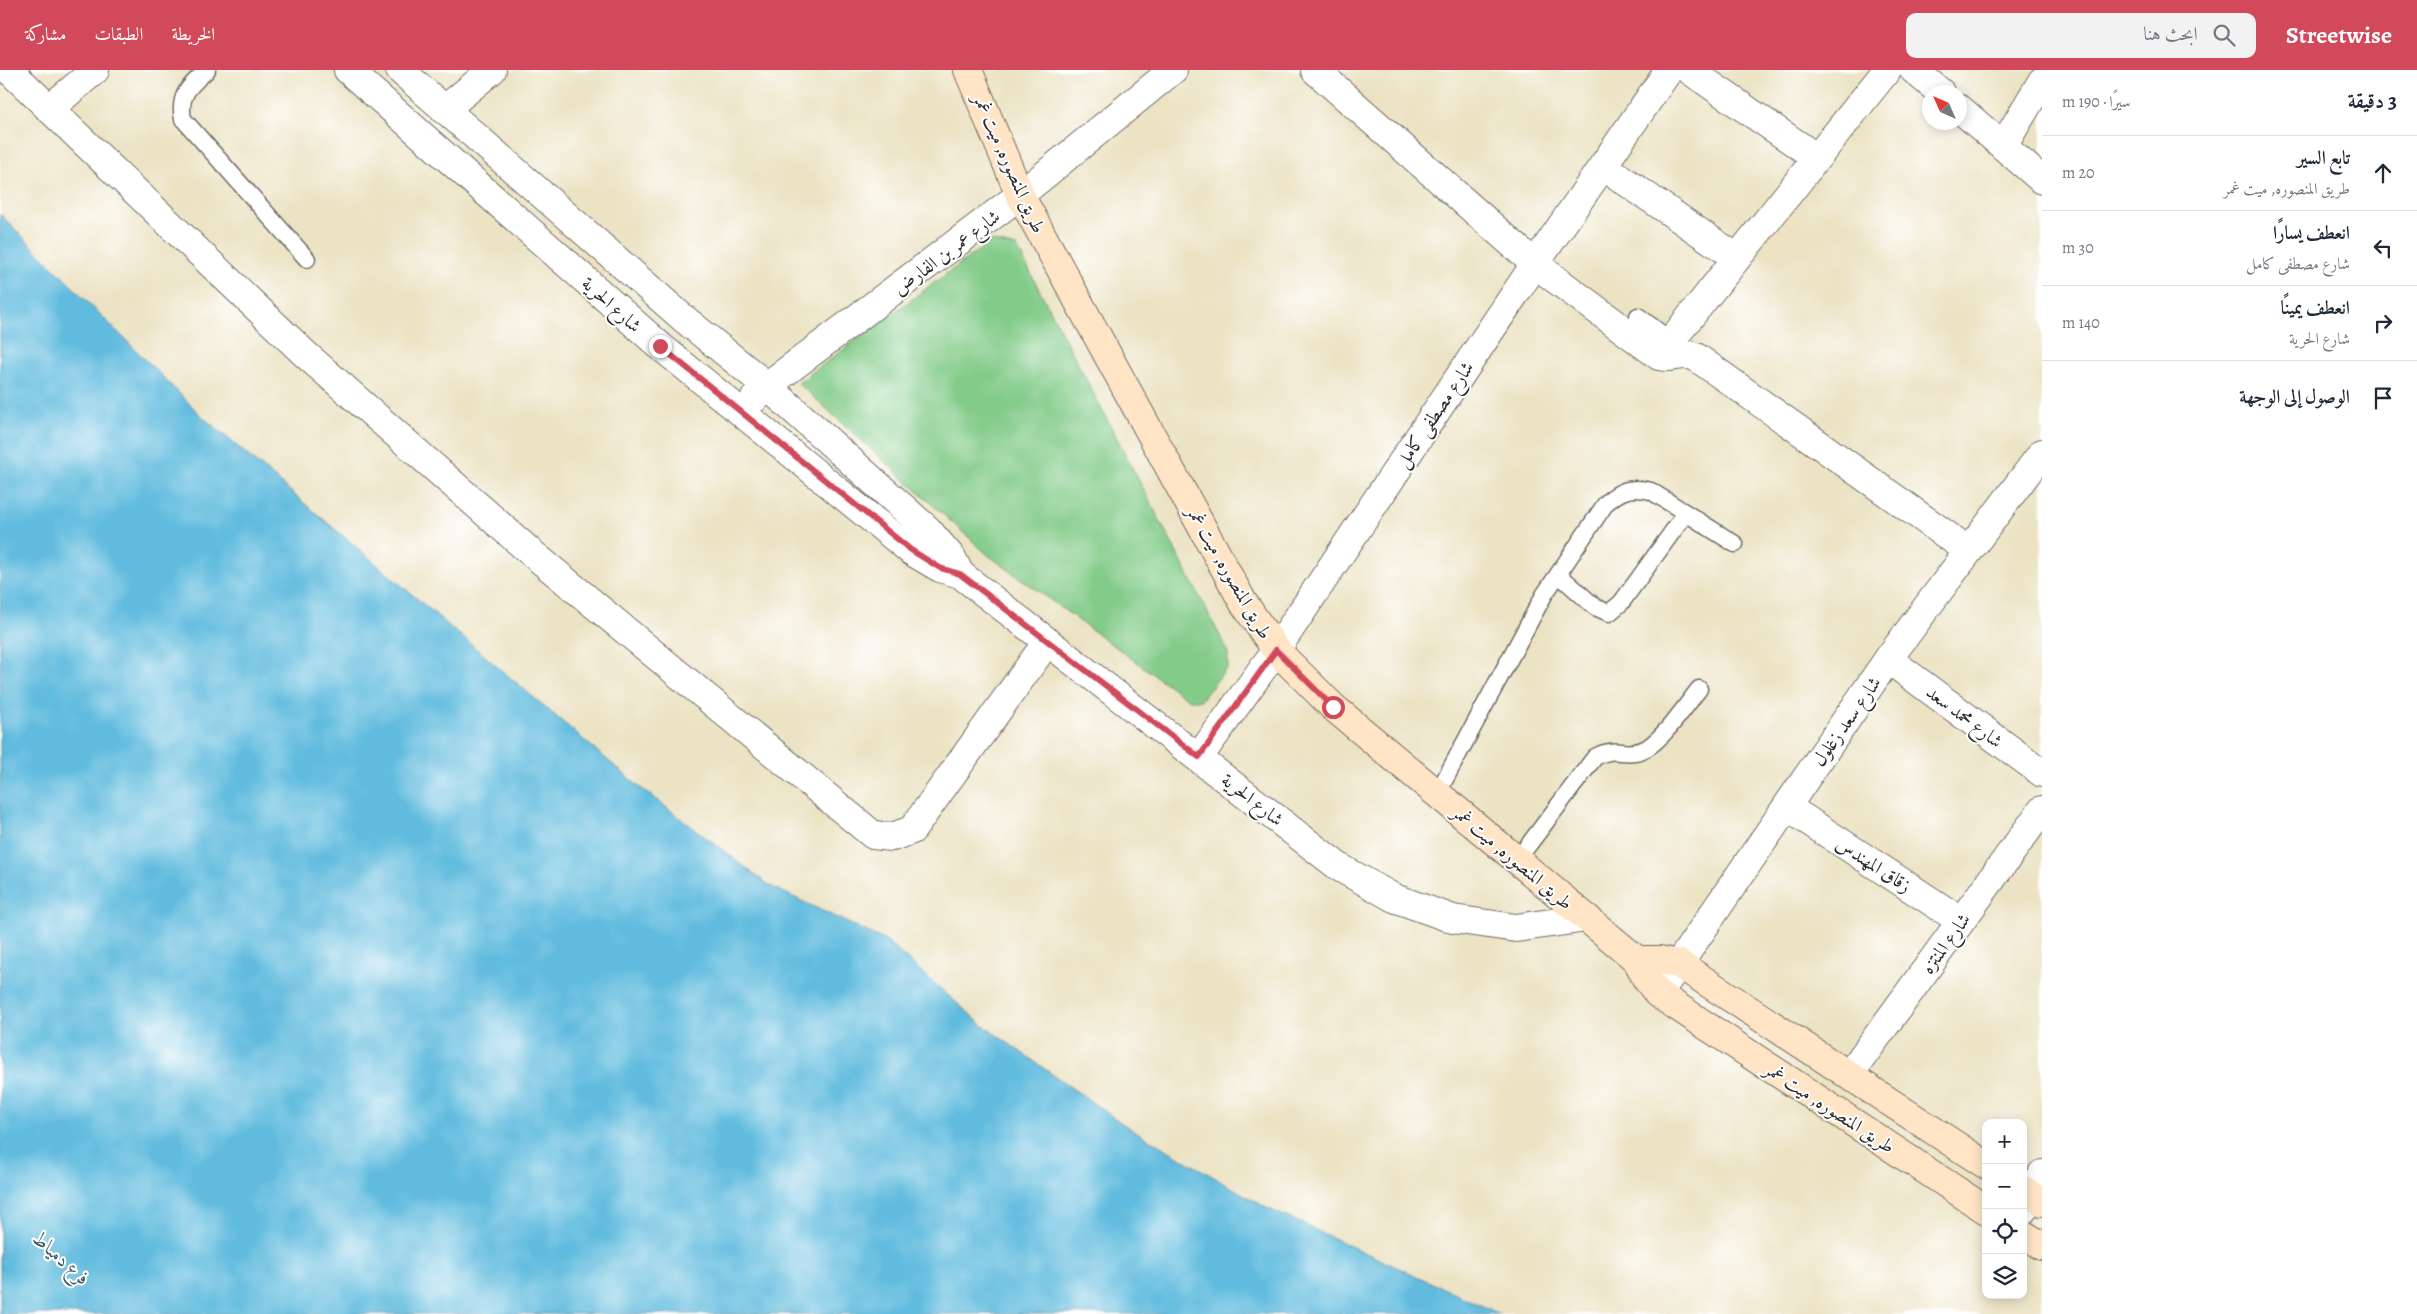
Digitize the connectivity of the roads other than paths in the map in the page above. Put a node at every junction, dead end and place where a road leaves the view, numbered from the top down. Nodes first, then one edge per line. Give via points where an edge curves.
1 (9, 70) edge
2 (95, 70) edge
3 (207, 70) edge
4 (349, 70) edge
5 (400, 70) edge
6 (492, 70) edge
7 (968, 70) edge
8 (1173, 70) edge
9 (1315, 70) edge
10 (1669, 70) edge
11 (1689, 70) edge
12 (1887, 70) edge
13 (1914, 70) edge
14 (2042, 81) edge
15 (1932, 85) edge
16 (49, 109) junction
17 (444, 110) junction
18 (1967, 115) edge
19 (2003, 146) junction
20 (1817, 158) junction
21 (1603, 166) junction
22 (2042, 180) edge
23 (1020, 195) junction
24 (1737, 258) junction
25 (307, 259) dead end
26 (1534, 264) junction
27 (1638, 316) dead end
28 (1665, 349) junction
29 (768, 386) junction
30 (740, 412) junction
31 (2042, 453) edge
32 (1686, 513) junction
33 (1735, 544) dead end
34 (1969, 551) junction
35 (960, 574) junction
36 (1558, 574) junction
37 (1048, 642) junction
38 (1276, 650) junction
39 (1888, 659) junction
40 (1699, 689) dead end
41 (1199, 757) junction
42 (2042, 773) edge
43 (1437, 794) junction
44 (1787, 807) junction
45 (2042, 810) edge
46 (1517, 860) junction
47 (1587, 918) junction
48 (1961, 921) junction
49 (1637, 960) junction
50 (1679, 964) junction
51 (1658, 994) junction
52 (1849, 1075) junction
53 (1984, 1164) edge
54 (1984, 1209) edge
55 (2027, 1237) edge
56 (2042, 1246) edge

1 - 16 street
2 - 16 street
3 - 25 lane via 183,96 180,108 183,119
4 - 30 street, شارع الحرية via 652,339
5 - 17 street, شارع الحرية
6 - 17 street
7 - 23 main road, طريق المنصوره, ميت غمر
8 - 23 street, شارع عمر بن الفارض
9 - 26 street
10 - 21 street, شارع مصطفى كامل
11 - 20 street
12 - 20 street
13 - 15 street
14 - 19 street
16 - 37 street via 304,353 527,549 873,835 892,838 912,830
17 - 29 street, شارع الحرية via 683,318
18 - 19 street
19 - 22 street
20 - 24 street
21 - 24 street
21 - 26 street, شارع مصطفى كامل
23 - 29 street, شارع عمر بن الفارض
23 - 38 main road, طريق المنصوره, ميت غمر via 1243,602
24 - 28 street
26 - 28 street
26 - 38 street, شارع مصطفى كامل
27 - 28 lane
28 - 34 street via 1671,358 1684,353 1696,357
29 - 30 street, شارع عمر بن الفارض
29 - 35 street, شارع الحرية via 928,530 952,558
30 - 35 street, شارع الحرية via 911,550 940,568
31 - 34 street, شارع سعد زغلول
32 - 33 lane
32 - 36 lane via 1651,491 1626,489 1615,494
32 - 36 lane via 1621,603 1609,613 1595,607
34 - 39 street, شارع سعد زغلول
35 - 37 street, شارع الحرية
36 - 43 lane
37 - 41 street, شارع الحرية
38 - 41 street, شارع مصطفى كامل
38 - 43 main road, طريق المنصوره, ميت غمر via 1333,707
39 - 42 street, شارع محمد سعد
39 - 44 street, شارع سعد زغلول
40 - 46 lane via 1651,746 1632,753 1612,750 1595,757
41 - 47 street, شارع الحرية via 1339,866 1394,898 1453,919 1516,928
43 - 46 main road, طريق المنصوره, ميت غمر
44 - 48 street, زقاق المهندس
44 - 50 street, شارع سعد زغلول
45 - 48 street, شارع المنتزه
46 - 47 main road, طريق المنصوره, ميت غمر
47 - 49 main road, طريق المنصوره, ميت غمر
48 - 52 street, شارع المنتزه
49 - 50 main road, طريق المنصوره, ميت غمر
49 - 51 main road, طريق المنصوره, ميت غمر
50 - 51 street, شارع سعد زغلول
50 - 52 main road, طريق المنصوره, ميت غمر
51 - 54 main road, طريق المنصوره, ميت غمر
52 - 53 main road, طريق المنصوره, ميت غمر
55 - 56 main road

